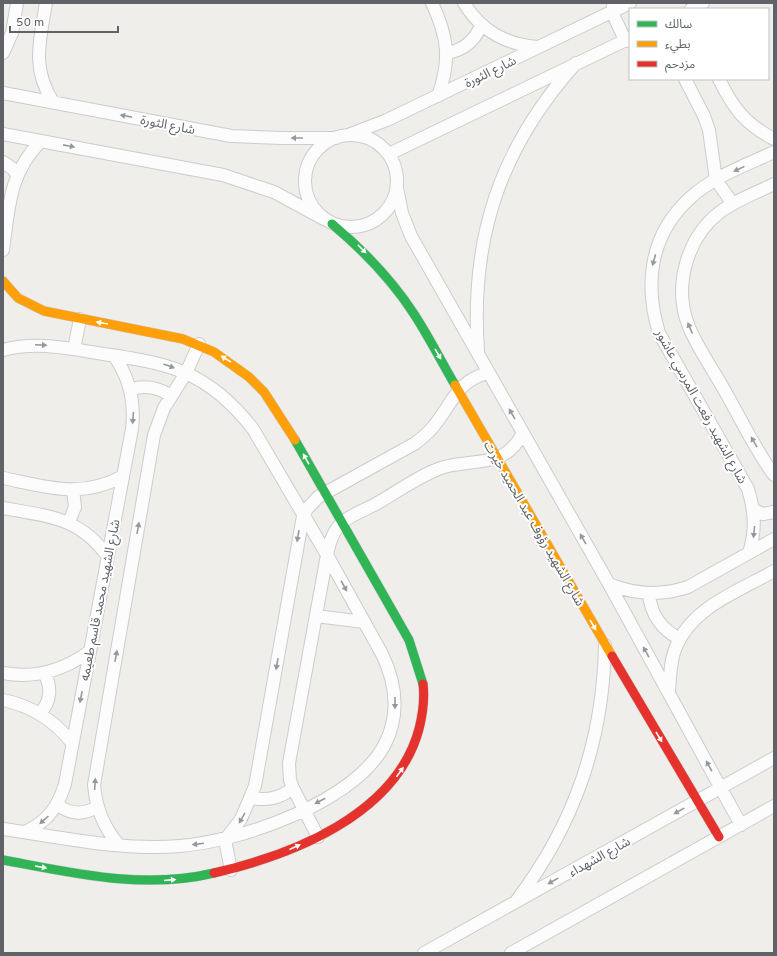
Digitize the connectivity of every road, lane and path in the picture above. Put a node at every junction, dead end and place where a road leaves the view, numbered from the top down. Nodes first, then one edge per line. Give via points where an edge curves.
1 (17, 3) edge
2 (46, 3) edge
3 (432, 3) edge
4 (464, 3) edge
5 (630, 3) edge
6 (704, 3) edge
7 (613, 7) edge
8 (692, 8) edge
9 (481, 25) junction
10 (628, 40) edge
11 (538, 47) junction
12 (3, 53) edge
13 (447, 54) junction
14 (576, 64) junction
15 (686, 80) edge
16 (719, 80) edge
17 (3, 93) edge
18 (438, 96) junction
19 (53, 102) junction
20 (3, 134) edge
21 (348, 135) junction
22 (336, 138) junction
23 (774, 139) edge
24 (41, 141) junction
25 (774, 152) edge
26 (389, 154) junction
27 (3, 162) edge
28 (17, 175) junction
29 (716, 180) junction
30 (774, 184) edge
31 (397, 188) junction
32 (733, 204) junction
33 (328, 221) junction
34 (3, 250) edge
35 (3, 281) edge
36 (80, 319) junction
37 (199, 344) junction
38 (3, 350) edge
39 (74, 350) junction
40 (478, 354) junction
41 (114, 356) junction
42 (186, 373) junction
43 (489, 373) junction
44 (131, 389) junction
45 (458, 390) junction
46 (171, 396) junction
47 (523, 433) junction
48 (498, 459) junction
49 (774, 475) edge
50 (123, 476) junction
51 (3, 478) edge
52 (73, 490) junction
53 (325, 493) junction
54 (3, 508) edge
55 (754, 510) junction
56 (774, 512) edge
57 (303, 516) junction
58 (69, 522) junction
59 (342, 523) junction
60 (774, 539) edge
61 (749, 553) junction
62 (327, 555) junction
63 (108, 557) junction
64 (774, 572) edge
65 (609, 584) junction
66 (649, 594) junction
67 (316, 616) junction
68 (364, 622) junction
69 (680, 639) junction
70 (605, 645) junction
71 (90, 651) junction
72 (3, 672) edge
73 (44, 673) junction
74 (669, 694) junction
75 (3, 700) edge
76 (40, 714) junction
77 (72, 743) junction
78 (774, 758) edge
79 (293, 788) junction
80 (720, 788) junction
81 (252, 798) junction
82 (697, 801) junction
83 (58, 804) junction
84 (774, 806) edge
85 (97, 807) junction
86 (304, 810) junction
87 (741, 825) junction
88 (3, 829) edge
89 (25, 832) junction
90 (318, 837) junction
91 (719, 837) junction
92 (225, 840) junction
93 (119, 845) junction
94 (3, 860) edge
95 (230, 870) junction
96 (514, 903) junction
97 (424, 953) edge
98 (511, 953) edge

1 - 12 street via 12,33
2 - 19 street via 38,60 41,78
3 - 13 street via 442,25
4 - 9 street
5 - 7 street, شارع الثورة
6 - 8 street
7 - 10 street
7 - 11 street, شارع الثورة
9 - 11 street via 508,42
9 - 13 street via 468,45
10 - 14 street
11 - 18 street, شارع الثورة
13 - 18 street
14 - 26 street
14 - 40 street via 542,104 528,126 507,167 495,198 487,223 478,275
15 - 29 street via 709,130
16 - 23 street via 738,113 749,124
17 - 19 street, شارع الثورة
18 - 21 street, شارع الثورة
22 -> 19 street, شارع الثورة via 231,136
20 - 24 street
21 - 22 street
21 - 26 street via 371,139
22 - 33 street via 317,150 307,169 306,191 316,211
24 - 28 street via 26,158
24 -> 33 street via 228,177 274,192
25 -> 29 street, شارع الشهيد رفعت المرسي عاشور
26 - 31 street via 397,176
27 - 28 street
28 - 34 street via 11,194
29 - 32 street
29 -> 55 street, شارع الشهيد رفعت المرسي عاشور via 690,198 666,228 652,267 650,289 659,333 744,480
30 - 32 street, شارع الشهيد رفعت المرسي عاشور
31 - 33 street via 390,208 374,222 353,228
31 - 40 street via 411,236
49 -> 32 street, شارع الشهيد رفعت المرسي عاشور via 696,340 684,311 683,280 691,249 708,223
33 -> 45 street, شارع الشهيد رؤوف عبد الحميد خيرت via 359,246 394,285
35 - 36 street via 18,298 35,308
37 -> 36 street via 166,334
36 - 39 street
37 - 42 street, شارع الشهيد محمد قاسم طعيمه
53 -> 37 street via 264,392 232,363
38 -> 39 street via 39,345
39 - 41 street
40 - 43 street
41 -> 42 street via 168,365
41 - 44 street, شارع الشهيد محمد قاسم طعيمه via 124,371
42 - 46 street, شارع الشهيد محمد قاسم طعيمه
42 - 57 street via 208,385 240,413 257,436
43 - 45 street via 474,378
47 -> 43 street
44 - 46 street via 148,387 164,391
44 -> 50 street, شارع الشهيد محمد قاسم طعيمه via 134,416
45 - 48 street, شارع الشهيد رؤوف عبد الحميد خيرت
45 - 53 street via 433,427 414,444
85 -> 46 street, شارع الشهيد محمد قاسم طعيمه via 94,785 154,435
47 - 48 street via 513,448
65 -> 47 street
48 - 59 street via 443,468
48 -> 70 street, شارع الشهيد رؤوف عبد الحميد خيرت
50 - 52 street via 104,485
50 - 63 street, شارع الشهيد محمد قاسم طعيمه
51 - 52 street
52 - 58 street via 75,507
53 - 57 street via 312,502
53 - 59 street
54 - 58 street
55 - 56 street via 763,514
55 -> 61 street, شارع الشهيد رفعت المرسي عاشور via 754,532
57 - 62 street
57 -> 81 street
58 - 63 street via 87,533
59 - 62 street via 332,538
90 -> 59 street via 366,806 399,774 420,732 424,710 424,687 420,665 409,640
60 - 61 street
61 - 66 street via 688,587
62 - 67 street
62 -> 68 street
63 - 71 street, شارع الشهيد محمد قاسم طعيمه
64 - 69 street via 703,611 691,622
65 - 66 street via 635,593
74 -> 65 street
66 - 69 street via 650,604 658,621
67 - 68 street
67 - 79 street via 289,763
68 -> 86 street via 390,671 395,708 392,726 385,744 367,767 337,790
69 - 74 street via 671,663
70 -> 82 street, شارع الشهيد رؤوف عبد الحميد خيرت
70 - 96 street via 599,714 582,782 563,827
71 - 73 street via 66,666
71 -> 77 street, شارع الشهيد محمد قاسم طعيمه
72 - 73 street via 25,675
73 - 76 street via 50,691 47,703
80 -> 74 street
75 - 76 street via 23,705
76 - 77 street via 55,724
77 - 83 street, شارع الشهيد محمد قاسم طعيمه
78 - 80 street, شارع الشهداء
79 - 81 street via 270,799
79 - 86 street
80 - 82 street, شارع الشهداء
80 - 87 street
81 -> 92 street via 242,819
82 - 91 street, شارع الشهيد رؤوف عبد الحميد خيرت
82 -> 96 street, شارع الشهداء
83 - 85 street via 66,810 78,813 85,813
83 -> 89 street, شارع الشهيد محمد قاسم طعيمه via 44,821
84 - 87 street
85 - 93 street, شارع الشهيد محمد قاسم طعيمه via 106,827
86 - 90 street
86 - 92 street via 269,826
87 - 91 street
88 - 89 street
89 - 93 street
95 -> 90 street via 272,857
91 - 98 street
92 -> 93 street via 165,847
92 - 95 street
94 -> 95 street via 113,880 168,880
96 - 97 street, شارع الشهداء

